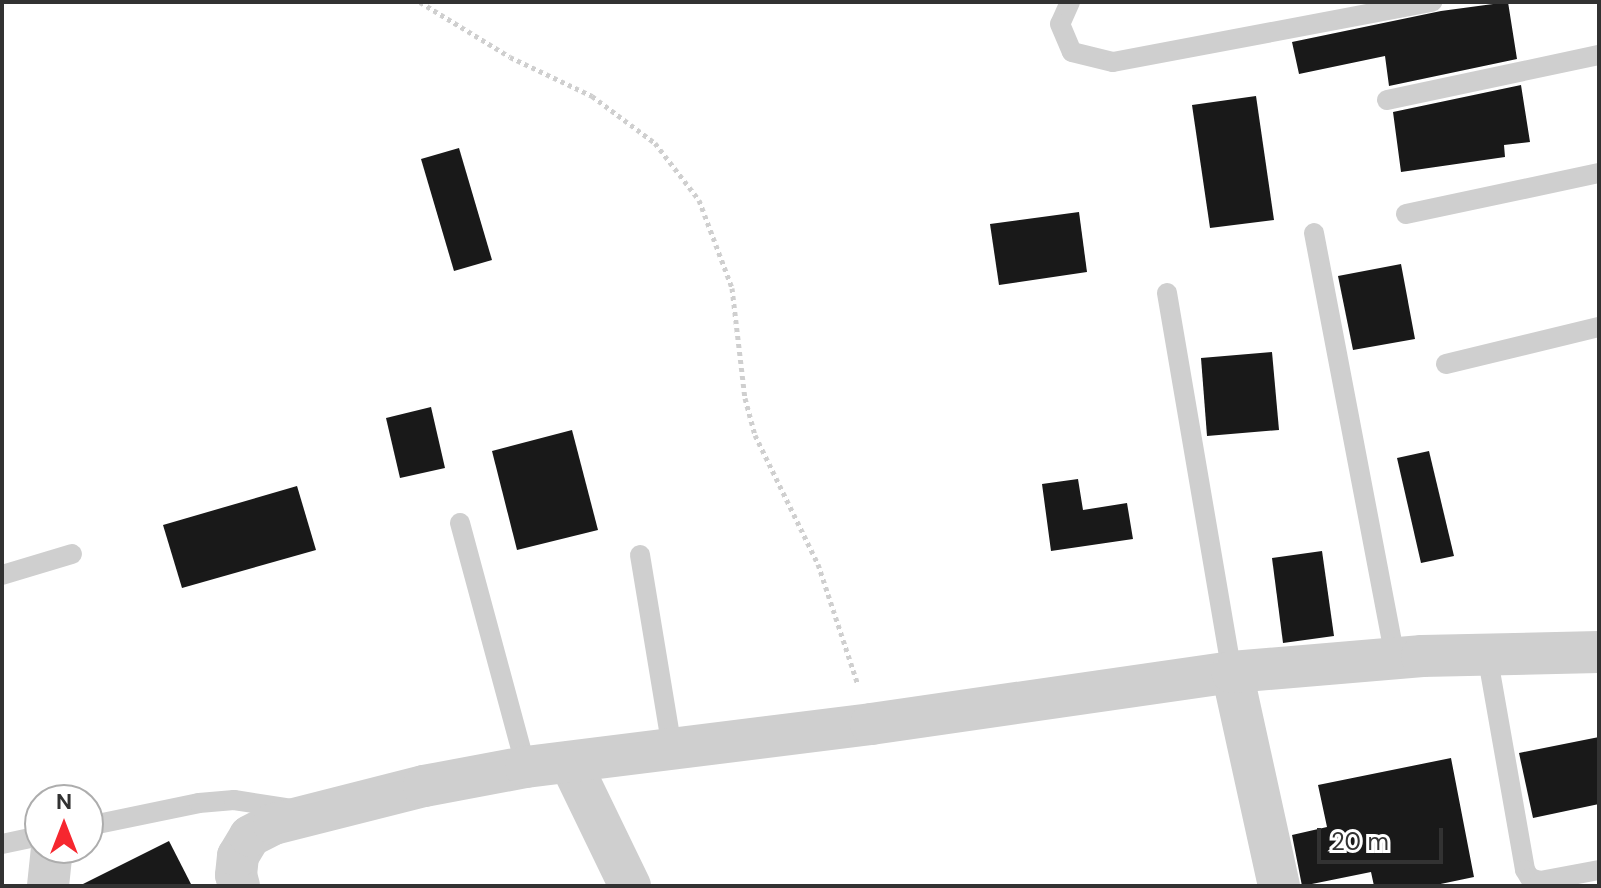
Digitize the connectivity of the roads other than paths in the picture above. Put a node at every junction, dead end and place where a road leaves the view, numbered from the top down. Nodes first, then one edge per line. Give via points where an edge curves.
1 (1070, 2) edge
2 (1432, 2) edge
3 (1599, 55) edge
4 (1387, 100) dead end
5 (1599, 173) edge
6 (1406, 214) dead end
7 (1314, 233) dead end
8 (1167, 293) dead end
9 (1599, 327) edge
10 (1446, 364) dead end
11 (460, 523) dead end
12 (72, 554) dead end
13 (640, 555) dead end
14 (2, 575) edge
15 (1599, 652) edge
16 (1487, 654) junction
17 (1395, 659) junction
18 (1232, 672) junction
19 (672, 749) junction
20 (570, 762) junction
21 (526, 767) junction
22 (315, 814) junction
23 (104, 823) edge
24 (24, 839) edge
25 (2, 844) edge
26 (50, 864) edge
27 (1599, 870) edge
28 (48, 886) edge
29 (239, 886) edge
30 (630, 886) edge
31 (1279, 886) edge

1 - 2 lane via 1060,24 1072,52 1113,62
3 - 4 lane
5 - 6 lane
7 - 17 lane
8 - 18 lane
9 - 10 lane
11 - 21 lane
12 - 14 lane
13 - 19 lane
15 - 16 street
16 - 17 street
16 - 27 lane via 1525,870 1540,881
17 - 18 street
18 - 19 street
18 - 31 street
19 - 20 street
20 - 21 street
20 - 30 street
21 - 22 street
22 - 23 lane via 234,800
22 - 29 street via 250,836 238,856
24 - 25 lane
26 - 28 street

